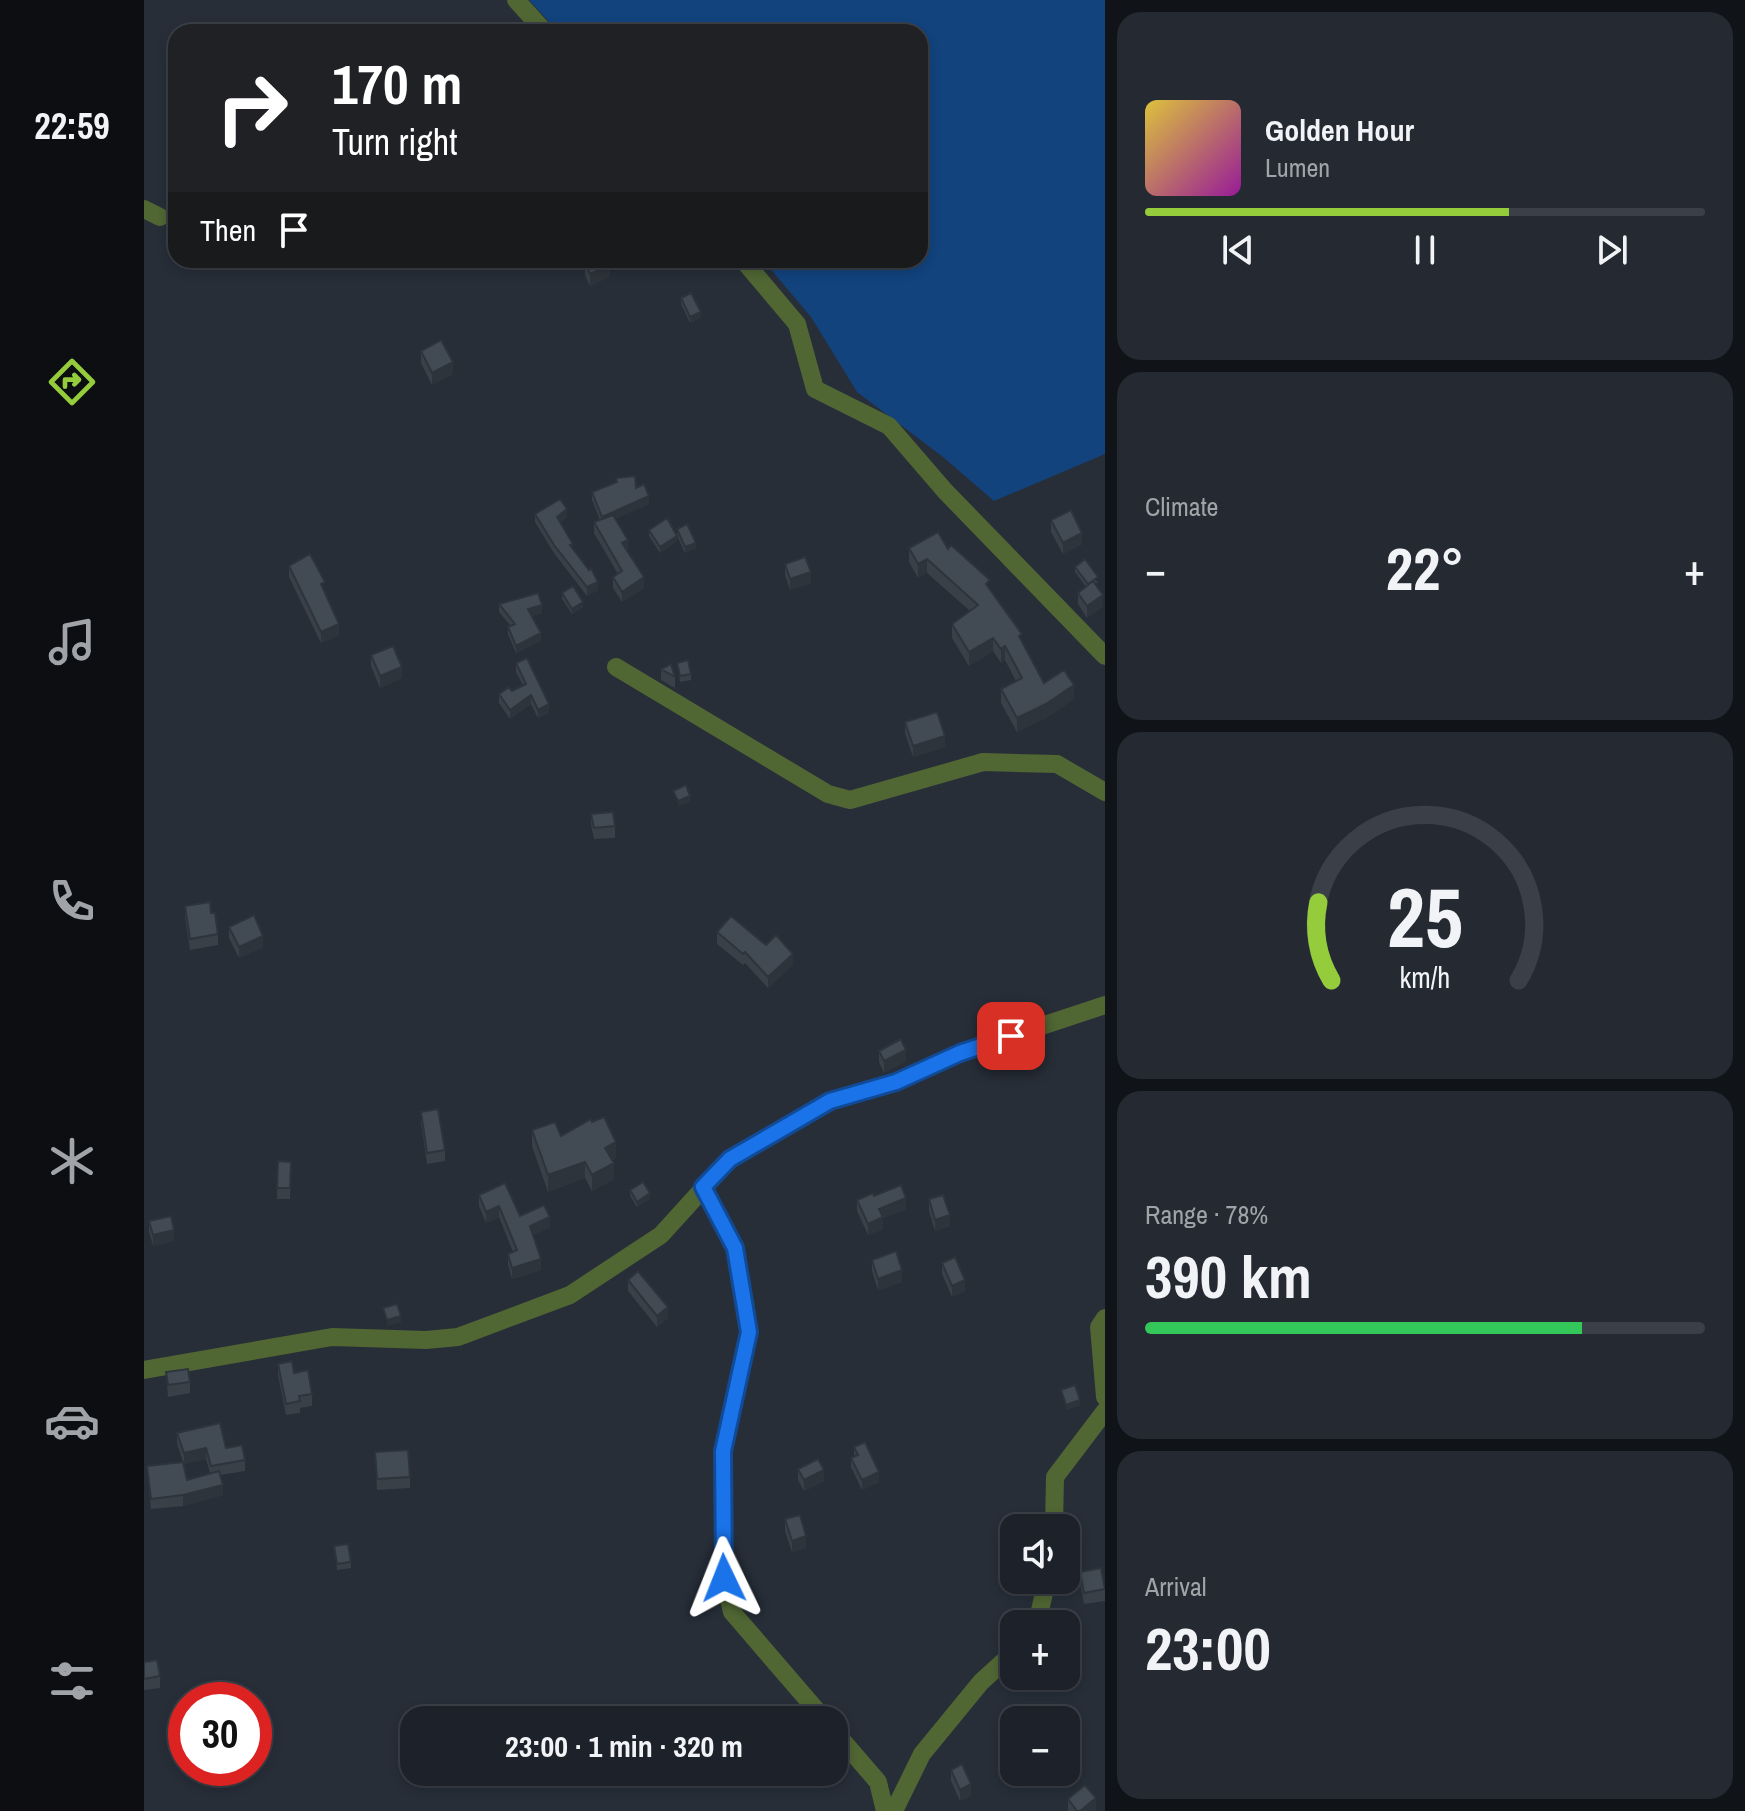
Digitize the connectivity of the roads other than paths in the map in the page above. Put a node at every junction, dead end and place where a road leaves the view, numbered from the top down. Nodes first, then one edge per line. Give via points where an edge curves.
1 (516, 0) edge
2 (538, 24) edge
3 (750, 268) edge
4 (1105, 656) edge
5 (616, 667) dead end
6 (1105, 792) edge
7 (1105, 1005) edge
8 (703, 1187) junction
9 (1105, 1318) edge
10 (144, 1370) edge
11 (1105, 1397) edge
12 (1105, 1411) edge
13 (1054, 1514) edge
14 (1000, 1665) edge
15 (813, 1706) edge
16 (848, 1747) edge
17 (885, 1811) edge
18 (894, 1811) edge

1 - 2 street
3 - 4 street via 797,324 815,389 889,426
5 - 6 street via 828,794 850,800 983,762 1057,764
7 - 8 street via 830,1101 730,1159
8 - 10 street via 661,1235 570,1295 458,1337 332,1337
8 - 15 street via 735,1248 749,1332 723,1451 724,1578 732,1612
9 - 11 street via 1099,1327
12 - 13 street via 1055,1477
14 - 18 street via 922,1754
16 - 17 street via 878,1782

